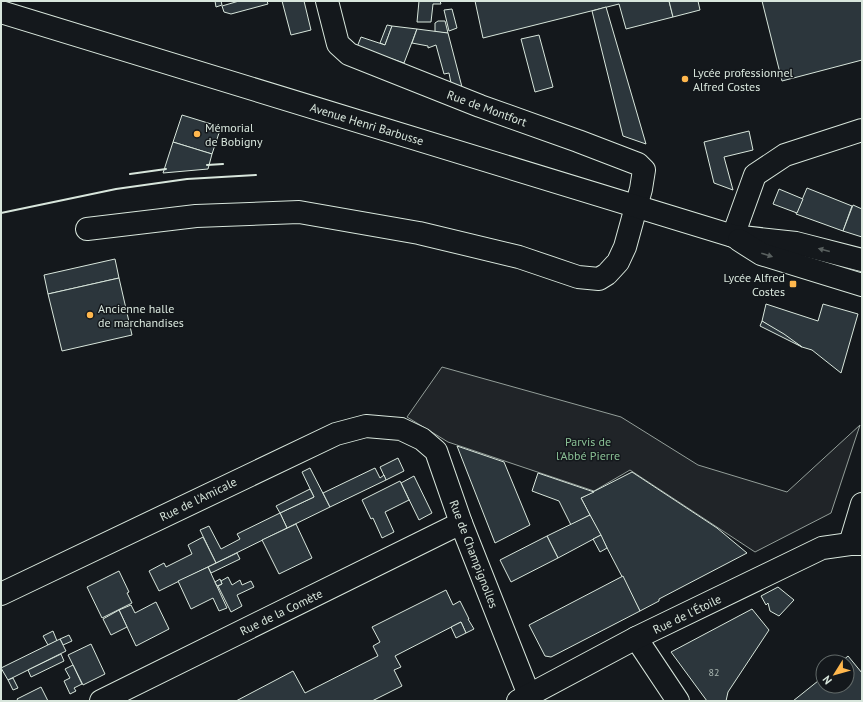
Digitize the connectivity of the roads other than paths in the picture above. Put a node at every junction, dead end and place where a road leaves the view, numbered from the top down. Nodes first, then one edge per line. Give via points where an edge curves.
1 (327, 1) edge
2 (1, 12) edge
3 (862, 130) edge
4 (636, 206) junction
5 (87, 229) dead end
6 (733, 236) junction
7 (862, 260) edge
8 (862, 285) edge
9 (402, 429) joint
10 (862, 504) edge
11 (461, 523) junction
12 (856, 544) edge
13 (1, 594) edge
14 (636, 638) junction
15 (523, 698) edge
16 (101, 701) edge
17 (678, 701) edge

1 - 4 street, Rue de Montfort via 338,44 349,54 638,164 644,170
2 - 4 street, Avenue Henri Barbusse
3 - 6 street via 785,155 755,175
4 - 5 street via 618,262 599,279 578,276 519,257 419,233 299,212 196,216
4 - 6 street, Avenue Henri Barbusse
7 -> 6 street, Avenue Henri Barbusse via 796,243
6 -> 8 street, Avenue Henri Barbusse via 761,254
9 - 11 street, Rue de Champignolles via 422,439 436,451
9 - 13 street, Rue de l'Amicale via 366,426 336,434
10 - 12 street
11 - 15 street, Rue de Champignolles
11 - 16 street, Rue de la Comète
12 - 14 street, Rue de l'Étoile via 822,548
14 - 15 street, Rue de l'Étoile
14 - 17 street

